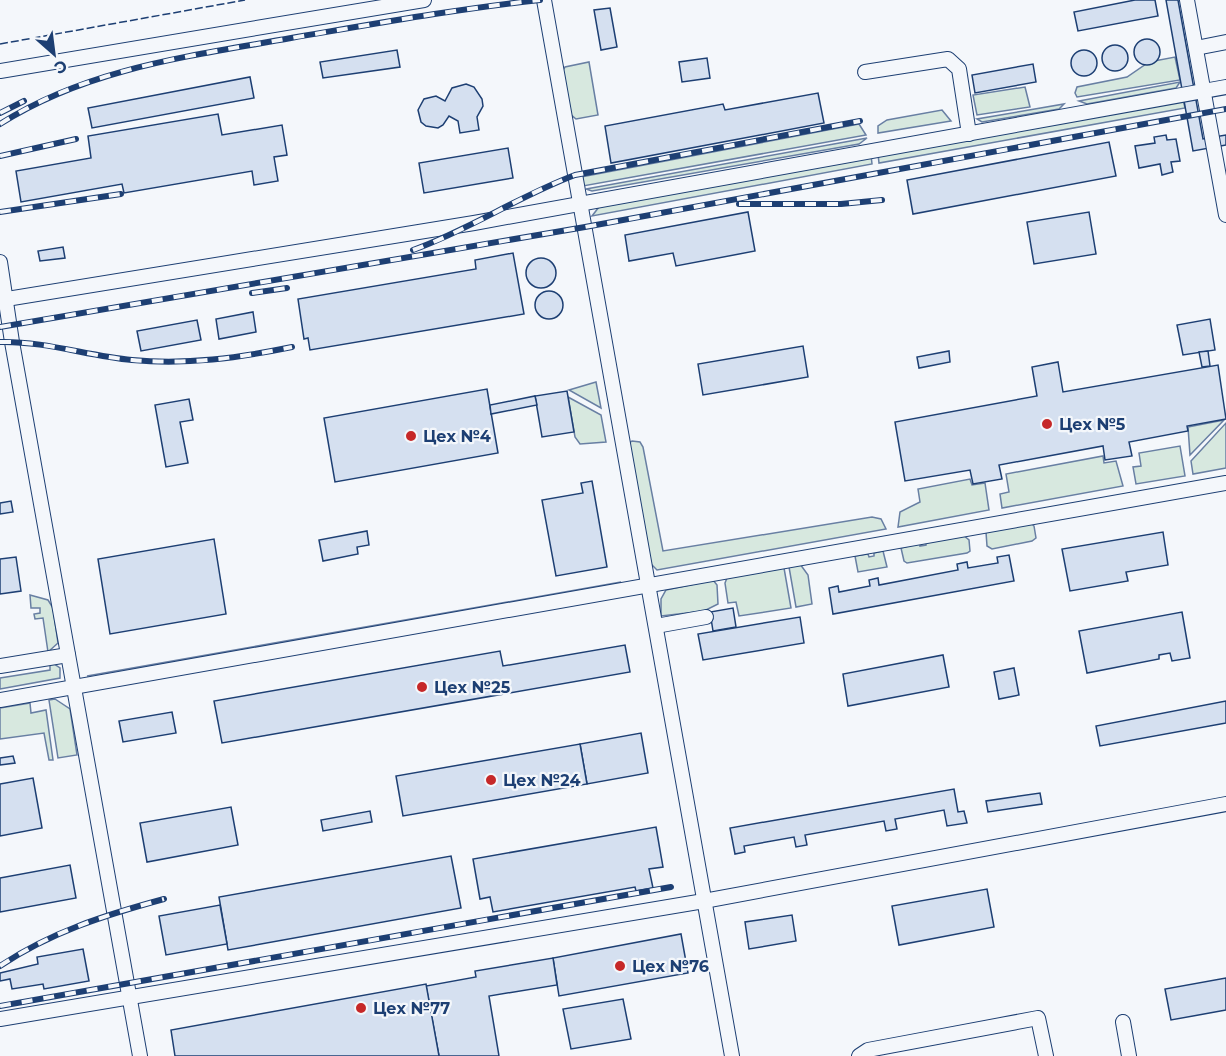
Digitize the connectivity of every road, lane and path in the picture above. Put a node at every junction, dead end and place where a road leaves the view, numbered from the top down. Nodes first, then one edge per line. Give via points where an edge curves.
1 (424, 0) edge
2 (544, 0) edge
3 (1187, 0) edge
4 (1226, 42) edge
5 (1196, 48) junction
6 (0, 71) edge
7 (865, 72) dead end
8 (1226, 87) edge
9 (1204, 92) junction
10 (969, 134) junction
11 (581, 205) junction
12 (1226, 215) edge
13 (0, 262) edge
14 (2, 300) edge
15 (1226, 483) edge
16 (649, 586) junction
17 (706, 617) dead end
18 (656, 626) junction
19 (68, 655) junction
20 (0, 666) edge
21 (74, 688) junction
22 (0, 700) edge
23 (1226, 804) edge
24 (704, 901) junction
25 (130, 999) junction
26 (0, 1019) edge
27 (1123, 1022) dead end
28 (140, 1056) edge
29 (732, 1056) edge
30 (859, 1056) edge
31 (1046, 1056) edge
32 (1129, 1056) edge

1 - 6 lane
2 - 11 lane
3 - 5 lane
4 - 5 lane
5 - 9 lane
7 - 10 lane via 948,59 959,69
8 - 9 lane
9 - 10 lane
9 - 12 lane
10 - 11 lane
11 - 14 lane
11 - 16 lane
13 - 14 lane
14 - 19 lane
15 - 16 lane
16 - 18 lane
16 - 21 lane
17 - 18 lane
18 - 24 lane
19 - 20 lane
19 - 21 lane
21 - 22 lane
21 - 25 lane
23 - 24 lane
24 - 25 lane
24 - 29 lane
25 - 26 lane
25 - 28 lane
27 - 32 lane
30 - 31 lane via 868,1050 1038,1018

